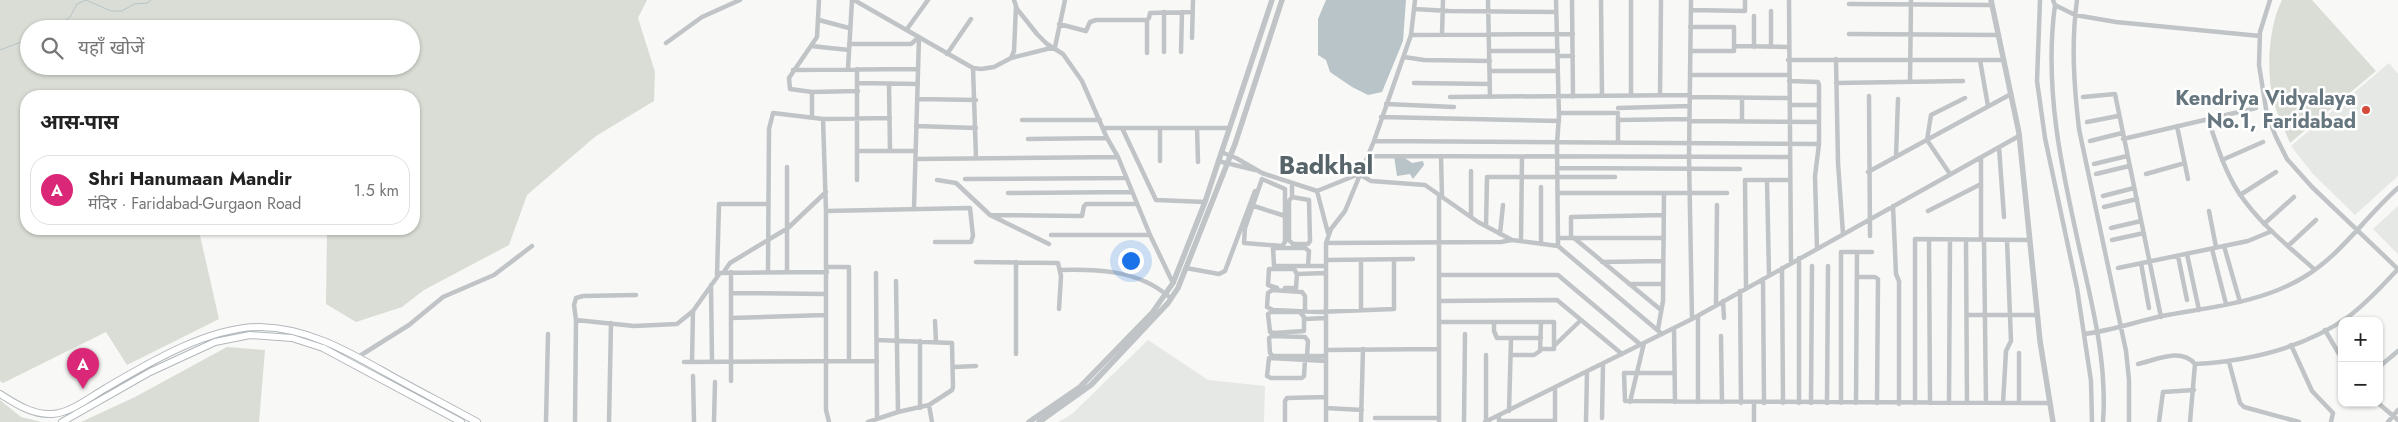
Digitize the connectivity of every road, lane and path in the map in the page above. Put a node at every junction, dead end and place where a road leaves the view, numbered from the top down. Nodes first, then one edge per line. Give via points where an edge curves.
1 (740, 0) edge
2 (819, 0) edge
3 (853, 0) edge
4 (928, 0) edge
5 (1014, 0) edge
6 (1065, 0) edge
7 (1193, 0) edge
8 (1272, 0) edge
9 (1282, 0) edge
10 (1415, 0) edge
11 (1443, 0) edge
12 (1488, 0) edge
13 (1556, 0) edge
14 (1572, 0) edge
15 (1601, 0) edge
16 (1631, 0) edge
17 (1661, 0) edge
18 (1691, 0) edge
19 (1745, 0) edge
20 (1789, 0) edge
21 (2040, 0) edge
22 (2077, 0) edge
23 (2270, 0) edge
24 (1911, 2) edge
25 (2054, 2) edge
26 (1992, 3) edge
27 (1849, 4) dead end
28 (1016, 6) junction
29 (1414, 9) junction
30 (1488, 10) junction
31 (1691, 10) junction
32 (1443, 11) junction
33 (1771, 11) dead end
34 (1164, 12) junction
35 (1182, 12) junction
36 (1192, 12) junction
37 (1556, 12) junction
38 (1754, 16) dead end
39 (2075, 16) junction
40 (819, 20) junction
41 (971, 20) dead end
42 (1147, 20) junction
43 (1059, 24) junction
44 (1690, 27) junction
45 (849, 28) junction
46 (907, 29) junction
47 (1557, 34) junction
48 (1572, 34) junction
49 (1850, 34) dead end
50 (1911, 34) junction
51 (1411, 35) junction
52 (1442, 35) junction
53 (1490, 36) junction
54 (1999, 36) junction
55 (2260, 36) junction
56 (919, 37) junction
57 (1192, 38) dead end
58 (666, 43) dead end
59 (849, 44) junction
60 (811, 46) junction
61 (1734, 46) junction
62 (1055, 47) junction
63 (1754, 47) junction
64 (1771, 47) junction
65 (1788, 48) junction
66 (849, 50) junction
67 (1490, 51) junction
68 (1690, 51) junction
69 (1147, 52) dead end
70 (1164, 52) dead end
71 (1181, 52) dead end
72 (947, 54) junction
73 (1558, 54) junction
74 (1572, 56) junction
75 (1404, 57) junction
76 (1011, 58) junction
77 (1836, 59) junction
78 (1788, 60) junction
79 (1911, 60) junction
80 (1980, 60) junction
81 (2004, 60) junction
82 (1490, 61) junction
83 (973, 68) junction
84 (857, 69) junction
85 (918, 69) junction
86 (793, 70) junction
87 (848, 70) junction
88 (1490, 71) junction
89 (1558, 71) junction
90 (1690, 74) junction
91 (1788, 75) junction
92 (1789, 81) junction
93 (1962, 81) dead end
94 (1910, 82) junction
95 (858, 83) junction
96 (1414, 83) dead end
97 (1836, 83) junction
98 (889, 84) junction
99 (918, 84) junction
100 (1490, 84) junction
101 (858, 91) junction
102 (812, 92) junction
103 (2011, 94) junction
104 (1631, 95) junction
105 (1660, 95) junction
106 (1558, 96) junction
107 (1602, 96) junction
108 (1617, 96) junction
109 (1690, 96) junction
110 (1869, 96) dead end
111 (1450, 97) dead end
112 (1490, 97) junction
113 (1572, 97) junction
114 (2083, 97) dead end
115 (1742, 98) junction
116 (1790, 98) junction
117 (1965, 98) dead end
118 (917, 99) junction
119 (1898, 99) dead end
120 (976, 100) junction
121 (1386, 104) junction
122 (1790, 105) junction
123 (1819, 105) junction
124 (1689, 106) junction
125 (1988, 106) junction
126 (1454, 107) dead end
127 (2256, 108) dead end
128 (1618, 111) junction
129 (1559, 113) junction
130 (2118, 116) junction
131 (812, 117) junction
132 (1381, 117) junction
133 (859, 118) junction
134 (890, 118) junction
135 (823, 119) junction
136 (2208, 119) junction
137 (1022, 120) dead end
138 (1100, 120) junction
139 (1618, 120) junction
140 (1689, 120) junction
141 (1559, 121) junction
142 (1742, 121) junction
143 (1789, 122) junction
144 (1819, 122) junction
145 (2087, 122) dead end
146 (916, 126) junction
147 (2177, 126) junction
148 (976, 128) junction
149 (1103, 128) junction
150 (1122, 128) junction
151 (1160, 128) junction
152 (1197, 128) junction
153 (1229, 128) junction
154 (2019, 136) junction
155 (2122, 136) junction
156 (1107, 138) junction
157 (1028, 139) dead end
158 (1927, 140) junction
159 (2090, 141) dead end
160 (1374, 142) junction
161 (2263, 142) dead end
162 (1557, 143) junction
163 (1618, 143) junction
164 (1689, 143) junction
165 (1819, 144) junction
166 (1789, 145) junction
167 (1999, 147) junction
168 (858, 150) junction
169 (890, 151) junction
170 (916, 151) junction
171 (1221, 152) junction
172 (1230, 155) junction
173 (1368, 156) junction
174 (1441, 156) junction
175 (2127, 156) junction
176 (1118, 157) junction
177 (1522, 157) junction
178 (1557, 157) junction
179 (1689, 157) junction
180 (1789, 157) junction
181 (1896, 157) junction
182 (976, 158) junction
183 (1981, 158) junction
184 (916, 159) junction
185 (2222, 160) junction
186 (1160, 161) dead end
187 (1218, 161) junction
188 (1198, 162) dead end
189 (2185, 163) junction
190 (1227, 164) junction
191 (2094, 164) dead end
192 (787, 166) dead end
193 (2129, 166) junction
194 (1557, 168) junction
195 (1689, 169) junction
196 (1740, 170) dead end
197 (1257, 171) junction
198 (1471, 171) dead end
199 (1868, 172) junction
200 (2276, 172) dead end
201 (1262, 173) junction
202 (1359, 174) junction
203 (1950, 174) junction
204 (2096, 174) dead end
205 (2146, 174) dead end
206 (1521, 177) junction
207 (1558, 177) junction
208 (1615, 177) dead end
209 (965, 178) dead end
210 (1125, 178) junction
211 (2188, 179) dead end
212 (857, 180) dead end
213 (937, 180) dead end
214 (1767, 180) junction
215 (1789, 180) junction
216 (1292, 183) junction
217 (1981, 184) junction
218 (1541, 187) dead end
219 (2134, 188) junction
220 (2398, 188) edge
221 (1318, 191) junction
222 (826, 192) junction
223 (1131, 192) junction
224 (1664, 192) junction
225 (1691, 192) junction
226 (1008, 193) dead end
227 (1558, 193) junction
228 (1726, 193) dead end
229 (2240, 195) junction
230 (1440, 196) junction
231 (2103, 196) dead end
232 (1292, 197) junction
233 (2294, 197) dead end
234 (2136, 199) junction
235 (1205, 202) junction
236 (768, 204) junction
237 (1136, 204) junction
238 (1251, 205) junction
239 (1503, 205) dead end
240 (1717, 205) dead end
241 (1893, 206) junction
242 (2104, 207) dead end
243 (914, 208) junction
244 (826, 211) junction
245 (1928, 211) dead end
246 (2209, 211) dead end
247 (990, 215) junction
248 (1664, 215) junction
249 (1285, 216) junction
250 (1471, 217) junction
251 (2004, 217) dead end
252 (1869, 220) junction
253 (2316, 220) dead end
254 (2141, 221) junction
255 (2264, 224) junction
256 (1486, 226) junction
257 (788, 228) junction
258 (2111, 228) dead end
259 (2357, 229) junction
260 (2272, 231) junction
261 (2144, 232) junction
262 (1328, 234) junction
263 (1500, 234) junction
264 (1843, 234) junction
265 (1051, 235) dead end
266 (1150, 235) junction
267 (1870, 236) dead end
268 (1558, 238) junction
269 (1572, 238) junction
270 (1664, 238) junction
271 (768, 240) junction
272 (1512, 240) junction
273 (1929, 240) junction
274 (1950, 240) junction
275 (1966, 240) junction
276 (1983, 240) junction
277 (2007, 240) junction
278 (2030, 240) junction
279 (2112, 240) dead end
280 (1521, 241) junction
281 (935, 242) dead end
282 (1326, 243) junction
283 (1438, 243) junction
284 (1050, 244) dead end
285 (1541, 244) junction
286 (532, 246) dead end
287 (1558, 246) junction
288 (2224, 246) junction
289 (2288, 246) junction
290 (1817, 248) junction
291 (2214, 248) junction
292 (1857, 252) junction
293 (1872, 252) dead end
294 (2187, 254) junction
295 (2178, 256) junction
296 (1799, 258) junction
297 (1413, 259) dead end
298 (1361, 260) junction
299 (1394, 260) junction
300 (1663, 261) junction
301 (2150, 261) junction
302 (976, 262) dead end
303 (1016, 262) junction
304 (1602, 262) junction
305 (1326, 263) junction
306 (1791, 263) junction
307 (2141, 263) junction
308 (1308, 266) junction
309 (1812, 266) dead end
310 (1828, 266) dead end
311 (1186, 268) junction
312 (1782, 268) junction
313 (2118, 268) dead end
314 (2398, 269) edge
315 (826, 270) junction
316 (1060, 270) junction
317 (2314, 270) junction
318 (731, 272) junction
319 (768, 272) junction
320 (787, 272) junction
321 (723, 273) junction
322 (876, 273) dead end
323 (1326, 273) junction
324 (1297, 274) junction
325 (717, 275) junction
326 (1439, 275) junction
327 (1769, 275) junction
328 (1857, 277) junction
329 (1763, 279) junction
330 (896, 281) dead end
331 (1174, 283) junction
332 (711, 284) junction
333 (1629, 284) junction
334 (1663, 284) junction
335 (1746, 288) junction
336 (1740, 292) junction
337 (731, 293) junction
338 (826, 294) junction
339 (636, 295) dead end
340 (1169, 297) junction
341 (2187, 300) dead end
342 (1439, 301) junction
343 (1723, 301) junction
344 (2240, 302) junction
345 (2226, 304) junction
346 (1716, 305) junction
347 (2149, 308) dead end
348 (1059, 309) dead end
349 (1304, 310) junction
350 (1326, 310) junction
351 (1361, 310) junction
352 (1661, 310) junction
353 (2199, 310) junction
354 (693, 311) junction
355 (1985, 314) junction
356 (826, 315) junction
357 (1967, 315) junction
358 (2010, 315) junction
359 (2037, 315) junction
360 (1698, 316) junction
361 (2160, 317) junction
362 (730, 318) junction
363 (1326, 318) junction
364 (1724, 318) dead end
365 (1305, 319) junction
366 (576, 320) junction
367 (1581, 320) junction
368 (1692, 320) junction
369 (935, 321) dead end
370 (1439, 322) junction
371 (1494, 322) junction
372 (1540, 322) junction
373 (611, 323) junction
374 (2122, 326) junction
375 (1674, 328) junction
376 (1658, 329) junction
377 (2325, 330) junction
378 (2098, 332) junction
379 (548, 334) dead end
380 (1465, 334) dead end
381 (1662, 334) junction
382 (2084, 334) junction
383 (1721, 336) dead end
384 (1540, 338) junction
385 (1511, 339) junction
386 (877, 340) junction
387 (897, 340) junction
388 (920, 341) junction
389 (936, 342) junction
390 (1643, 344) junction
391 (1554, 345) junction
392 (2292, 345) junction
393 (1363, 349) junction
394 (1439, 349) junction
395 (1541, 349) junction
396 (1326, 350) junction
397 (2338, 351) edge
398 (2398, 351) edge
399 (2019, 353) dead end
400 (1016, 354) dead end
401 (1622, 354) junction
402 (1486, 355) dead end
403 (1511, 355) junction
404 (358, 357) junction
405 (1306, 358) junction
406 (1326, 358) junction
407 (826, 360) junction
408 (849, 360) junction
409 (730, 361) junction
410 (878, 361) junction
411 (684, 362) dead end
412 (692, 362) junction
413 (712, 362) junction
414 (2229, 362) junction
415 (1603, 364) junction
416 (2138, 364) dead end
417 (2195, 364) junction
418 (2383, 364) edge
419 (954, 366) junction
420 (976, 366) dead end
421 (1587, 372) junction
422 (1637, 373) junction
423 (1674, 373) junction
424 (693, 376) dead end
425 (730, 381) dead end
426 (715, 382) dead end
427 (1555, 388) junction
428 (2194, 390) junction
429 (0, 394) edge
430 (90, 398) junction
431 (1326, 398) junction
432 (1630, 402) junction
433 (1674, 402) junction
434 (1698, 402) junction
435 (1722, 402) junction
436 (1741, 402) junction
437 (1754, 403) junction
438 (1764, 403) junction
439 (1782, 403) junction
440 (1799, 403) junction
441 (1811, 403) junction
442 (1827, 403) junction
443 (1841, 403) junction
444 (1856, 403) junction
445 (1877, 403) junction
446 (1915, 403) junction
447 (1930, 403) junction
448 (1949, 403) junction
449 (1967, 403) junction
450 (1986, 403) junction
451 (2003, 403) junction
452 (2019, 403) junction
453 (2050, 403) junction
454 (1898, 404) junction
455 (94, 405) junction
456 (929, 405) junction
457 (2382, 407) edge
458 (920, 408) junction
459 (1326, 408) junction
460 (1362, 410) junction
461 (2398, 410) edge
462 (1509, 411) junction
463 (898, 412) junction
464 (1499, 416) junction
465 (2392, 417) junction
466 (1375, 418) dead end
467 (1602, 418) dead end
468 (877, 419) junction
469 (1439, 420) edge
470 (2398, 420) edge
471 (1555, 421) edge
472 (62, 422) edge
473 (461, 422) edge
474 (477, 422) edge
475 (546, 422) edge
476 (575, 422) edge
477 (610, 422) edge
478 (694, 422) edge
479 (714, 422) edge
480 (829, 422) edge
481 (868, 422) edge
482 (932, 422) edge
483 (1029, 422) edge
484 (1039, 422) edge
485 (1285, 422) edge
486 (1326, 422) edge
487 (1361, 422) edge
488 (1464, 422) edge
489 (1485, 422) edge
490 (1586, 422) edge
491 (1754, 422) edge
492 (2053, 422) edge
493 (2092, 422) edge
494 (2103, 422) edge
495 (2129, 422) edge
496 (2159, 422) edge
497 (2190, 422) edge
498 (2299, 422) edge
499 (2331, 422) edge
500 (2388, 422) edge

1 - 58 street via 702,17
2 - 40 street
3 - 45 street
3 - 46 street
4 - 46 street
5 - 28 street
6 - 43 street
7 - 36 street
8 - 153 street
9 - 172 street
10 - 29 street
11 - 32 street
12 - 30 street
13 - 37 street
14 - 48 street
15 - 107 street
16 - 104 street
17 - 105 street
18 - 31 street
19 - 31 street via 1745,11
20 - 65 street
21 - 382 street via 2037,81 2045,138
22 - 39 street
23 - 55 street
24 - 26 street
24 - 27 street
24 - 50 street
25 - 39 street
25 - 378 street via 2051,68 2055,128
26 - 54 street
28 - 62 street via 1037,34
28 - 76 street
29 - 32 street
29 - 51 street
30 - 32 street
30 - 37 street
30 - 53 street
31 - 44 street
32 - 52 street
33 - 64 street
34 - 35 street
34 - 42 street via 1150,13
34 - 70 street
35 - 36 street
35 - 71 street
36 - 57 street
37 - 47 street
38 - 63 street
39 - 55 street
39 - 374 street via 2073,56 2080,129
40 - 45 street
40 - 60 street via 817,37
41 - 72 street
42 - 43 street via 1096,20 1090,22 1086,31
42 - 69 street
43 - 62 street
44 - 61 street via 1734,27
44 - 68 street
45 - 59 street
46 - 56 street
47 - 48 street
47 - 53 street
47 - 73 street
48 - 74 street
49 - 50 street
50 - 54 street
50 - 79 street
51 - 52 street
51 - 75 street
52 - 53 street
53 - 67 street
54 - 81 street
55 - 259 street via 2259,65 2267,115 2287,159
56 - 59 street via 911,44
56 - 72 street
56 - 85 street
59 - 66 street
60 - 66 street
60 - 86 street
61 - 63 street
61 - 68 street via 1734,51
62 - 76 street
62 - 138 street via 1082,81
63 - 64 street
64 - 65 street
65 - 78 street
66 - 87 street
67 - 73 street
67 - 82 street
68 - 90 street
72 - 83 street
73 - 74 street
73 - 89 street
74 - 113 street
75 - 82 street
75 - 121 street
76 - 83 street via 994,67
77 - 78 street
77 - 79 street
77 - 97 street
78 - 91 street
79 - 80 street
79 - 94 street
80 - 81 street
80 - 125 street
81 - 103 street
82 - 88 street
83 - 120 street
84 - 85 street
84 - 87 street
84 - 95 street
85 - 99 street
86 - 87 street
86 - 102 street via 789,78 790,89
88 - 89 street
88 - 100 street
89 - 106 street
90 - 91 street
90 - 109 street
91 - 92 street
92 - 116 street
92 - 123 street via 1818,82
93 - 94 street
94 - 97 street
95 - 98 street
95 - 101 street
96 - 100 street
97 - 264 street
98 - 99 street
98 - 134 street
99 - 118 street
100 - 112 street
101 - 102 street
101 - 133 street
102 - 131 street
103 - 125 street
103 - 154 street
104 - 105 street
104 - 108 street
105 - 109 street
106 - 112 street
106 - 113 street
106 - 129 street
107 - 108 street
107 - 113 street
108 - 128 street
109 - 115 street
109 - 124 street
110 - 199 street
111 - 112 street
114 - 130 street via 2115,94
115 - 116 street
115 - 142 street
116 - 122 street
117 - 158 street via 1931,115
118 - 120 street
118 - 146 street
119 - 181 street
120 - 148 street
121 - 126 street
121 - 132 street
122 - 123 street
122 - 143 street
123 - 144 street
124 - 128 street
124 - 140 street
125 - 158 street
127 - 136 street
128 - 129 street
128 - 139 street
129 - 141 street
130 - 145 street
130 - 155 street
131 - 135 street
131 - 236 street via 773,113 769,129
132 - 141 street
132 - 160 street
133 - 134 street
133 - 135 street
133 - 168 street
134 - 169 street
135 - 222 street
136 - 147 street
136 - 185 street
137 - 138 street
138 - 149 street
139 - 140 street
139 - 163 street
140 - 142 street
140 - 164 street
141 - 162 street
142 - 143 street
143 - 144 street
143 - 166 street
144 - 165 street
146 - 148 street
146 - 170 street
147 - 155 street
147 - 189 street
148 - 182 street
149 - 150 street
149 - 156 street
150 - 151 street
150 - 235 street via 1156,200
151 - 152 street
151 - 186 street
152 - 153 street
152 - 188 street
153 - 171 street
154 - 167 street
154 - 278 street
155 - 159 street
155 - 175 street
156 - 157 street
156 - 176 street
158 - 181 street
158 - 203 street
160 - 162 street
160 - 173 street
161 - 185 street
162 - 163 street
162 - 178 street
163 - 164 street
164 - 166 street
164 - 179 street
165 - 166 street
165 - 290 street via 1815,176
166 - 180 street
167 - 183 street
167 - 251 street
168 - 169 street
168 - 212 street
169 - 170 street
170 - 184 street
171 - 172 street
171 - 187 street
172 - 190 street
172 - 197 street
173 - 174 street
173 - 202 street
174 - 177 street
174 - 230 street
175 - 191 street
175 - 193 street
176 - 182 street
176 - 210 street
177 - 178 street
177 - 206 street
178 - 179 street
178 - 194 street
179 - 180 street
179 - 195 street
180 - 215 street
181 - 199 street
182 - 184 street
183 - 203 street
183 - 217 street
184 - 243 street
185 - 229 street
187 - 190 street
187 - 235 street
189 - 205 street
189 - 211 street
190 - 197 street
190 - 311 street
192 - 257 street
193 - 204 street
193 - 219 street
194 - 195 street
194 - 207 street
195 - 196 street
195 - 225 street
197 - 201 street
198 - 250 street
199 - 252 street
200 - 229 street
201 - 216 street
201 - 238 street
202 - 221 street
202 - 230 street via 1371,181 1425,185
202 - 262 street via 1345,211
203 - 241 street
206 - 207 street
206 - 256 street via 1487,177
206 - 280 street
207 - 208 street
207 - 227 street
209 - 210 street
210 - 223 street
213 - 247 street via 961,186
214 - 215 street
214 - 327 street
214 - 335 street via 1745,180
215 - 306 street
216 - 221 street
216 - 232 street
217 - 245 street
217 - 276 street
218 - 285 street
219 - 231 street
219 - 234 street
220 - 259 street
221 - 262 street
222 - 244 street
222 - 257 street
223 - 226 street
223 - 237 street
224 - 225 street
224 - 227 street
224 - 248 street
225 - 228 street
225 - 368 street
227 - 268 street
229 - 255 street
230 - 250 street
230 - 283 street
232 - 232 street via 1289,201 1289,240 1293,244 1308,244 1309,200
233 - 255 street
234 - 242 street
234 - 254 street
235 - 331 street
236 - 271 street
236 - 325 street via 719,204
237 - 247 street via 1086,204 1082,216
237 - 266 street
238 - 249 street
238 - 249 street via 1264,180 1285,189
238 - 249 street via 1245,228 1246,244 1284,245
238 - 311 street via 1226,271 1219,274
239 - 263 street
240 - 346 street
241 - 252 street
241 - 454 street via 1896,274 1899,280
243 - 244 street
243 - 281 street via 970,208 971,242
244 - 315 street
246 - 291 street
247 - 284 street
248 - 269 street via 1571,217
248 - 270 street
250 - 256 street
252 - 264 street
252 - 267 street
253 - 289 street
254 - 258 street
254 - 261 street
255 - 260 street
256 - 263 street
257 - 271 street
257 - 320 street
259 - 314 street
259 - 317 street
260 - 288 street
260 - 289 street
261 - 279 street
261 - 301 street
262 - 282 street
263 - 272 street
264 - 290 street
265 - 266 street
266 - 331 street
268 - 269 street
268 - 287 street
269 - 270 street
269 - 304 street
270 - 300 street
271 - 319 street
271 - 321 street via 730,263
272 - 280 street
272 - 283 street
273 - 274 street
273 - 446 street via 1914,240
273 - 447 street
274 - 275 street
274 - 448 street
275 - 276 street
275 - 357 street
276 - 277 street
276 - 355 street
277 - 278 street
277 - 358 street
278 - 359 street
280 - 285 street
282 - 283 street
282 - 305 street
283 - 326 street
285 - 287 street
286 - 404 street via 494,275 443,297 409,325
287 - 376 street
288 - 291 street
288 - 344 street
289 - 317 street
290 - 296 street
291 - 294 street
291 - 345 street
292 - 293 street
292 - 328 street
292 - 443 street via 1842,252
294 - 295 street
294 - 353 street
295 - 301 street
295 - 341 street
296 - 306 street
296 - 440 street
297 - 299 street
298 - 299 street
298 - 305 street
298 - 351 street
299 - 351 street via 1394,309
300 - 304 street
300 - 334 street
301 - 307 street
301 - 361 street
302 - 303 street
303 - 316 street via 1058,262
303 - 400 street
304 - 333 street
305 - 308 street
305 - 323 street
306 - 312 street
307 - 313 street
307 - 347 street
308 - 308 street via 1274,265 1273,248 1305,248 1309,251
309 - 441 street
310 - 442 street
311 - 340 street
312 - 327 street
312 - 439 street
314 - 377 street via 2354,312
315 - 320 street
315 - 338 street
315 - 408 street via 848,267
316 - 340 street via 1122,273 1151,285
316 - 348 street
317 - 344 street via 2281,288
318 - 319 street
318 - 321 street
318 - 337 street
319 - 320 street
321 - 325 street
322 - 386 street
323 - 324 street
323 - 350 street
324 - 324 street via 1294,270 1269,269 1268,285 1294,288 1297,286
325 - 332 street
326 - 342 street
326 - 390 street via 1558,275
327 - 329 street
328 - 444 street
328 - 445 street via 1878,279
329 - 335 street
329 - 438 street
330 - 387 street
331 - 340 street
332 - 354 street
332 - 413 street
333 - 334 street
333 - 352 street
334 - 352 street
335 - 336 street
336 - 343 street
336 - 436 street
337 - 338 street
337 - 362 street
338 - 356 street
339 - 366 street via 576,298
340 - 483 street via 1080,387
340 - 484 street via 1091,384
342 - 367 street via 1557,300
342 - 370 street
343 - 346 street
343 - 364 street
344 - 345 street
345 - 353 street
346 - 360 street
349 - 349 street via 1269,309 1268,293 1272,290 1302,292 1305,296
349 - 350 street
350 - 351 street
350 - 363 street
352 - 376 street
353 - 361 street
354 - 373 street via 677,324 634,326
354 - 412 street
355 - 357 street
355 - 358 street
355 - 450 street
356 - 362 street
356 - 407 street
357 - 449 street
358 - 359 street
358 - 451 street via 2011,341 2006,351
359 - 453 street
360 - 368 street
360 - 434 street
361 - 374 street
362 - 409 street
363 - 365 street
363 - 396 street
365 - 365 street via 1302,333 1274,333 1268,328 1270,312 1300,312
366 - 373 street
366 - 476 street
367 - 391 street
367 - 401 street
368 - 375 street
369 - 389 street
370 - 371 street
370 - 394 street
371 - 372 street
371 - 385 street via 1497,338
372 - 384 street
372 - 391 street via 1554,322
373 - 477 street
374 - 378 street
374 - 495 street via 2129,380
375 - 381 street
375 - 423 street
376 - 381 street
377 - 392 street
377 - 397 street
378 - 382 street
378 - 494 street
379 - 475 street
380 - 488 street
381 - 390 street
382 - 493 street via 2091,381
383 - 435 street
384 - 385 street
384 - 395 street
385 - 403 street
386 - 387 street
386 - 410 street
387 - 388 street
387 - 463 street
388 - 389 street
388 - 458 street
389 - 419 street via 952,343
390 - 401 street
390 - 422 street
391 - 395 street via 1554,348
392 - 414 street
392 - 499 street via 2312,391 2333,413
393 - 394 street
393 - 396 street
393 - 460 street
394 - 469 street
395 - 403 street via 1534,355
396 - 406 street
398 - 418 street
399 - 452 street
401 - 415 street
402 - 489 street
403 - 462 street
404 - 430 main road via 301,332 245,328 201,339 131,373
404 - 474 main road
405 - 405 street via 1273,356 1269,338 1305,337 1308,341
405 - 405 street via 1267,359 1267,376 1302,378
405 - 406 street
406 - 431 street
407 - 408 street
407 - 409 street
407 - 480 street
408 - 410 street
409 - 413 street
409 - 425 street
410 - 468 street
411 - 412 street
412 - 413 street
414 - 417 street
414 - 498 street via 2240,403 2244,407
415 - 421 street
415 - 467 street
416 - 417 street via 2177,355 2190,358
417 - 428 street
419 - 420 street
419 - 456 street via 953,389
421 - 427 street
421 - 490 street
422 - 423 street
422 - 432 street
422 - 432 street via 1624,373 1625,401
423 - 433 street
424 - 478 street
426 - 479 street
427 - 462 street
427 - 471 street
428 - 496 street via 2163,392
428 - 497 street
429 - 430 main road via 20,407 42,414 65,412
430 - 455 main road
431 - 459 street
431 - 485 street via 1285,399
432 - 433 street
433 - 434 street
434 - 435 street
435 - 436 street
436 - 437 street
437 - 438 street
437 - 491 street
438 - 439 street
439 - 440 street
440 - 441 street
441 - 442 street
442 - 443 street
443 - 444 street
444 - 445 street
445 - 454 street
446 - 447 street
446 - 454 street
447 - 448 street
448 - 449 street
449 - 450 street
450 - 451 street
451 - 452 street
452 - 453 street
453 - 492 street
455 - 472 main road
455 - 473 main road via 150,372 215,342 235,336 266,335 292,338 323,348
456 - 458 street
456 - 482 street
457 - 465 street
458 - 463 street
459 - 460 street
459 - 486 street
460 - 487 street
461 - 465 street
462 - 464 street
463 - 468 street
464 - 471 street via 1499,421
464 - 489 street
465 - 470 street
465 - 500 street
466 - 469 street
468 - 481 street

